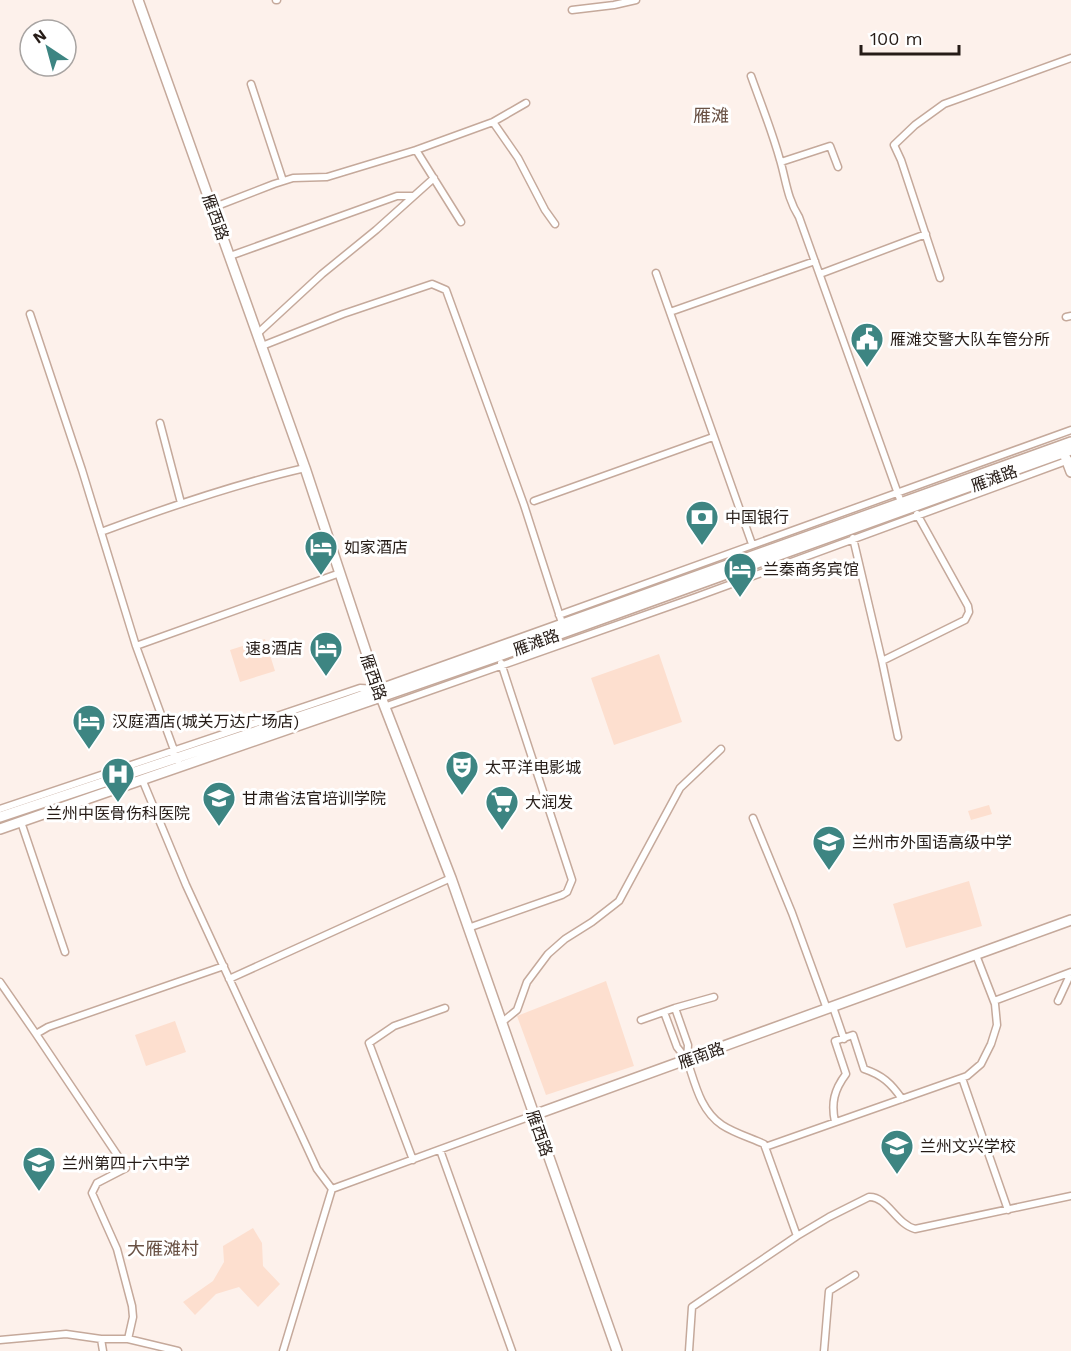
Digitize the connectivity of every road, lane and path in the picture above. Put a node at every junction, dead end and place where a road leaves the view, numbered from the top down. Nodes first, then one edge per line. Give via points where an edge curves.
1 (138, 0) edge
2 (636, 0) edge
3 (613, 2) edge
4 (572, 10) dead end
5 (1071, 58) edge
6 (751, 76) dead end
7 (251, 84) dead end
8 (526, 103) dead end
9 (493, 122) junction
10 (416, 150) junction
11 (781, 162) junction
12 (838, 167) dead end
13 (434, 178) junction
14 (284, 181) junction
15 (414, 196) junction
16 (212, 208) junction
17 (461, 222) dead end
18 (555, 224) dead end
19 (926, 234) junction
20 (230, 256) junction
21 (815, 261) junction
22 (656, 273) dead end
23 (820, 274) junction
24 (940, 278) dead end
25 (670, 312) junction
26 (30, 314) dead end
27 (257, 334) junction
28 (262, 346) junction
29 (160, 423) dead end
30 (1071, 430) edge
31 (1057, 435) junction
32 (713, 437) junction
33 (1068, 452) edge
34 (305, 468) junction
35 (1071, 472) edge
36 (898, 492) junction
37 (534, 501) dead end
38 (181, 503) junction
39 (903, 507) junction
40 (917, 514) junction
41 (101, 532) junction
42 (771, 537) junction
43 (853, 538) junction
44 (752, 544) junction
45 (776, 548) junction
46 (340, 573) junction
47 (562, 624) junction
48 (136, 646) junction
49 (500, 660) junction
50 (882, 661) junction
51 (381, 698) junction
52 (898, 737) dead end
53 (721, 749) dead end
54 (178, 758) junction
55 (142, 779) junction
56 (0, 809) edge
57 (0, 817) edge
58 (753, 818) dead end
59 (21, 822) junction
60 (0, 829) edge
61 (452, 878) junction
62 (1071, 920) edge
63 (468, 928) junction
64 (65, 952) dead end
65 (976, 955) junction
66 (224, 966) junction
67 (1071, 973) edge
68 (229, 979) junction
69 (0, 982) edge
70 (714, 997) dead end
71 (994, 1001) junction
72 (1058, 1001) dead end
73 (445, 1008) dead end
74 (675, 1008) junction
75 (830, 1008) junction
76 (664, 1012) junction
77 (641, 1020) dead end
78 (501, 1023) junction
79 (36, 1034) junction
80 (844, 1039) junction
81 (687, 1060) junction
82 (962, 1078) junction
83 (902, 1099) junction
84 (534, 1115) junction
85 (835, 1122) junction
86 (765, 1147) junction
87 (440, 1150) junction
88 (413, 1160) junction
89 (332, 1189) junction
90 (1071, 1196) edge
91 (1008, 1210) junction
92 (796, 1236) junction
93 (855, 1275) dead end
94 (101, 1339) junction
95 (128, 1339) junction
96 (0, 1340) edge
97 (103, 1351) edge
98 (178, 1351) edge
99 (283, 1351) edge
100 (512, 1351) edge
101 (617, 1351) edge
102 (689, 1351) edge
103 (824, 1351) edge

1 - 16 main road, 雁西路
2 - 3 street
3 - 4 street
5 - 19 street via 945,104 894,145
6 - 11 street
7 - 14 street
8 - 9 street
9 - 10 street
9 - 18 street
10 - 13 street
10 - 14 street via 327,177
11 - 12 street via 830,146
11 - 21 street via 783,178
13 - 15 street
13 - 17 street
14 - 16 street
15 - 20 street via 397,196
15 - 27 street
16 - 20 main road, 雁西路
19 - 23 street
19 - 24 street
20 - 27 main road, 雁西路
21 - 23 street
21 - 25 street
22 - 25 street
23 - 36 street
25 - 32 street
26 - 41 street
27 - 28 main road, 雁西路
28 - 34 main road, 雁西路
28 - 47 street via 432,284 446,290 524,505
29 - 38 street
30 - 31 street, 雁滩路
31 - 33 street
31 - 36 street, 雁滩路
32 - 37 street
32 - 44 street
33 - 35 main road
33 - 39 main road, 雁滩路
33 - 40 street, 雁滩路
34 - 38 street
34 - 46 main road, 雁西路
36 - 39 street
36 - 42 street, 雁滩路
38 - 41 street
39 - 45 main road, 雁滩路
39 - 47 main road, 雁滩路
40 - 43 street, 雁滩路
40 - 50 street via 968,606 968,615 939,634
41 - 48 street
42 - 44 street, 雁滩路
42 - 45 street
43 - 49 street, 雁滩路 via 696,597
43 - 50 street
44 - 47 street, 雁滩路
45 - 47 main road, 雁滩路
46 - 48 street
46 - 51 main road, 雁西路
47 - 49 main road, 雁滩路
47 - 51 main road, 雁滩路
48 - 54 street
49 - 51 main road, 雁滩路
49 - 63 street via 572,880 562,895
50 - 52 street
51 - 54 main road, 雁滩路
51 - 61 main road, 雁西路
53 - 78 street via 680,788 619,901 548,954 527,982 521,1005
54 - 55 main road, 雁滩路
54 - 56 street
54 - 57 main road, 雁滩路
55 - 59 main road, 雁滩路
55 - 66 street
58 - 75 street
59 - 60 main road, 雁滩路
59 - 64 street
61 - 63 main road, 雁西路
61 - 68 street
62 - 65 main road, 雁南路
63 - 78 main road, 雁西路
65 - 71 street
65 - 75 main road, 雁南路
66 - 68 street
66 - 79 street
67 - 71 street
67 - 72 street
68 - 89 street via 317,1169
69 - 79 street
70 - 74 street
71 - 82 street via 997,1025 991,1044 981,1064
73 - 88 street via 394,1026 369,1043
74 - 76 street
74 - 81 street via 688,1045
75 - 80 street
75 - 81 main road, 雁南路
76 - 77 street
76 - 81 street via 677,1047
78 - 84 main road, 雁西路
79 - 95 street via 126,1168 97,1183 92,1193 117,1249 132,1306
80 - 83 street via 854,1035 864,1069 893,1085
80 - 85 street via 835,1041 846,1074 834,1097
81 - 84 main road, 雁南路
81 - 86 street via 703,1105 712,1117
82 - 83 street
82 - 91 street
83 - 85 street
84 - 87 street, 雁南路
84 - 101 main road, 雁西路
85 - 86 street
86 - 92 street
87 - 88 street, 雁南路
87 - 100 street
88 - 89 street, 雁南路
89 - 99 street
90 - 91 street
91 - 92 street via 915,1229 901,1222 882,1201 869,1197
92 - 102 street via 692,1307
93 - 103 street via 829,1291
94 - 95 street
94 - 96 street via 66,1334
94 - 97 street
95 - 98 street

